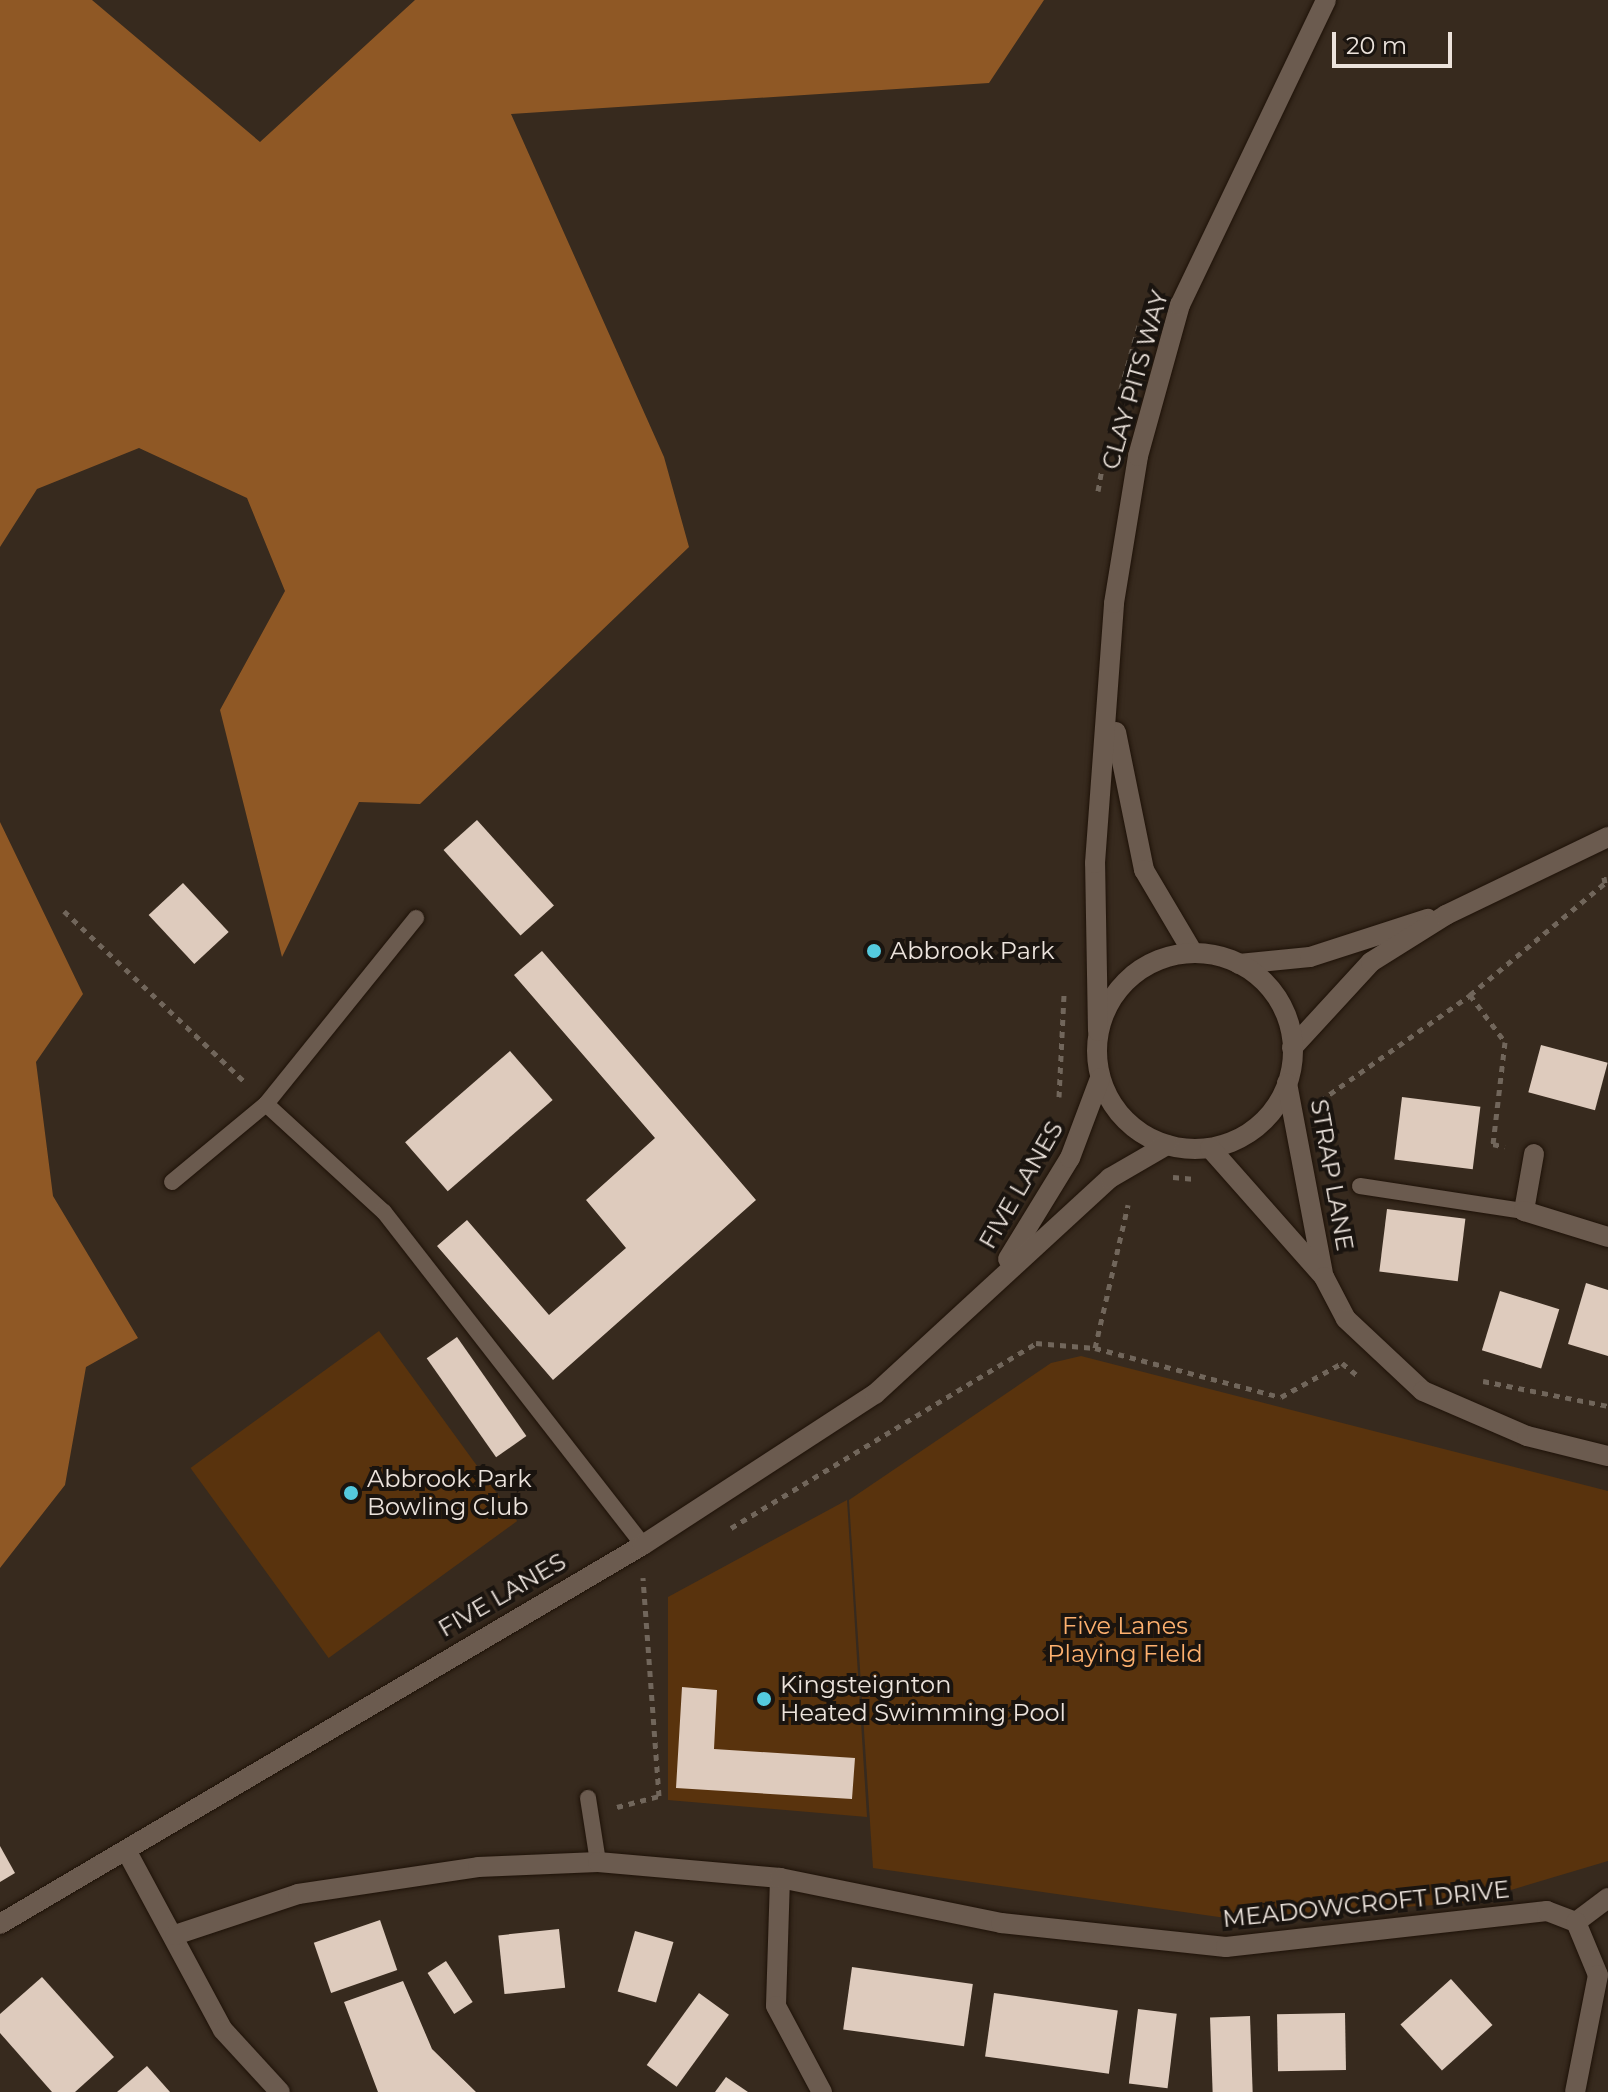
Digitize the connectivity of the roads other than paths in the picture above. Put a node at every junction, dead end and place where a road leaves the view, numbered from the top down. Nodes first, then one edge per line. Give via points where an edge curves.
1 (1326, 0) edge
2 (1111, 709) junction
3 (1603, 841) edge
4 (1446, 915) junction
5 (416, 918) dead end
6 (1193, 953) junction
7 (1239, 964) junction
8 (1098, 1031) junction
9 (1292, 1048) junction
10 (1100, 1078) junction
11 (1287, 1083) junction
12 (266, 1104) junction
13 (1167, 1145) junction
14 (1210, 1148) junction
15 (1534, 1154) road end
16 (172, 1182) dead end
17 (1360, 1186) dead end
18 (1524, 1211) junction
19 (1608, 1237) edge
20 (1000, 1272) junction
21 (1324, 1277) junction
22 (1608, 1456) edge
23 (643, 1545) junction
24 (591, 1806) road end
25 (126, 1850) junction
26 (598, 1862) junction
27 (780, 1878) junction
28 (1608, 1898) edge
29 (1576, 1922) junction
30 (0, 1924) edge
31 (175, 1935) junction
32 (280, 2092) edge
33 (822, 2092) edge
34 (1575, 2092) edge

1 - 2 main road, CLAY PITS WAY via 1180,305 1138,456 1114,603
2 - 6 main road, CLAY PITS WAY via 1144,870
2 - 8 main road, CLAY PITS WAY via 1095,863
3 - 4 main road
4 - 7 main road via 1310,957
4 - 9 main road via 1371,962
5 - 12 lane
6 - 7 main road
6 - 8 main road via 1132,976
7 - 9 main road via 1283,1008
8 - 10 main road
9 - 11 main road
10 - 13 main road via 1118,1112
10 - 20 main road, FIVE LANES via 1070,1158
11 - 14 main road via 1265,1119
11 - 21 main road, STRAP LANE
12 - 16 lane
12 - 23 lane via 384,1212
13 - 14 main road
13 - 20 main road, FIVE LANES via 1110,1178
14 - 21 main road, STRAP LANE
15 - 18 main road
17 - 18 lane
18 - 19 main road
20 - 23 main road, FIVE LANES via 875,1394
21 - 22 main road, STRAP LANE via 1346,1319 1423,1391 1527,1436
23 - 25 main road, FIVE LANES
24 - 26 lane
25 - 30 main road, FIVE LANES
25 - 31 main road
26 - 27 main road, MEADOWCROFT DRIVE
26 - 31 main road, MEADOWCROFT DRIVE via 478,1867 298,1894
27 - 29 main road, MEADOWCROFT DRIVE via 1001,1923 1226,1947 1547,1911
27 - 33 main road via 776,2006
28 - 29 main road
29 - 34 main road via 1598,1975
31 - 32 main road via 223,2030

